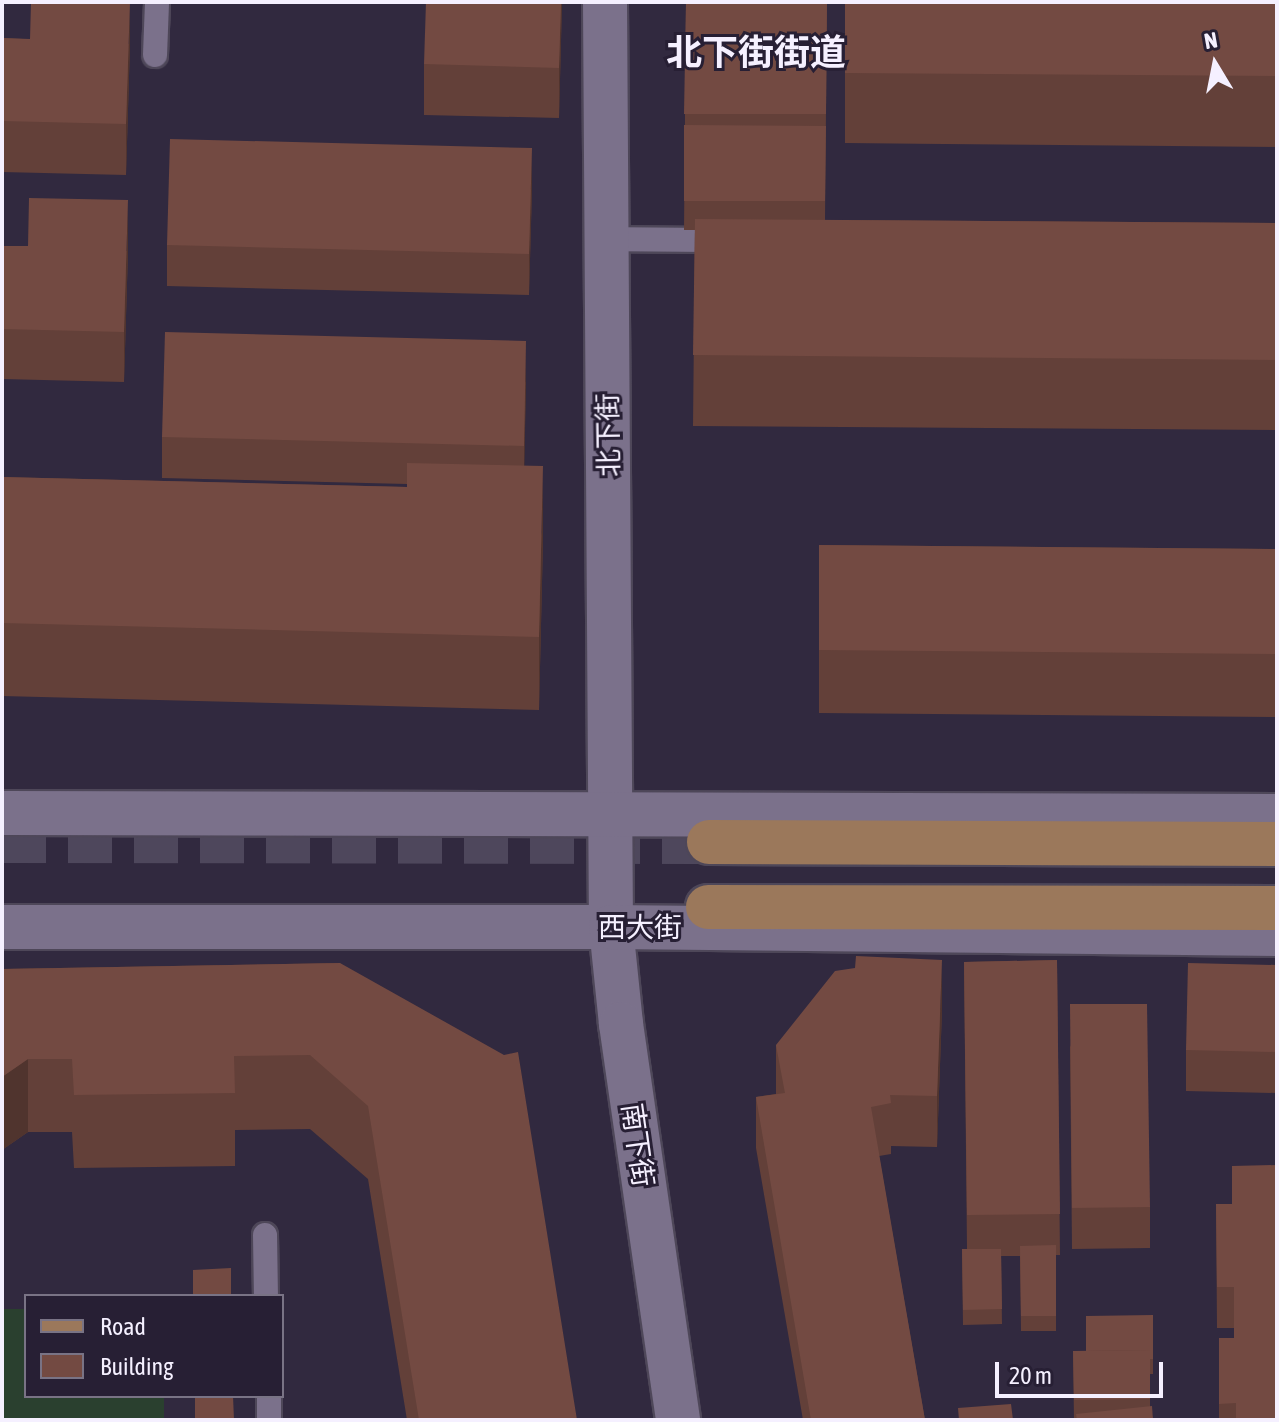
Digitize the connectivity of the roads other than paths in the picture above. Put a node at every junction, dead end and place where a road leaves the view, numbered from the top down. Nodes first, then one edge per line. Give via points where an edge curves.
1 (157, 2) edge
2 (605, 2) edge
3 (155, 55) dead end
4 (606, 239) junction
5 (750, 240) edge
6 (2, 813) edge
7 (611, 814) junction
8 (1277, 816) edge
9 (709, 842) tunnel mouth
10 (1277, 844) edge
11 (611, 868) joint
12 (708, 907) dead end
13 (1277, 908) edge
14 (2, 927) edge
15 (611, 927) junction
16 (1277, 934) edge
17 (265, 1235) dead end
18 (266, 1294) edge
19 (269, 1398) edge
20 (269, 1420) edge
21 (678, 1420) edge

1 - 3 lane
2 - 4 street, 北下街
4 - 5 lane
4 - 7 street, 北下街
6 - 7 street
7 - 8 street
7 - 11 street, 北下街
9 - 10 main road
11 - 15 street, 南下街
12 - 13 main road, 西大街
14 - 15 street, 西大街
15 - 16 street, 西大街
15 - 21 street, 南下街
17 - 18 lane
19 - 20 lane

